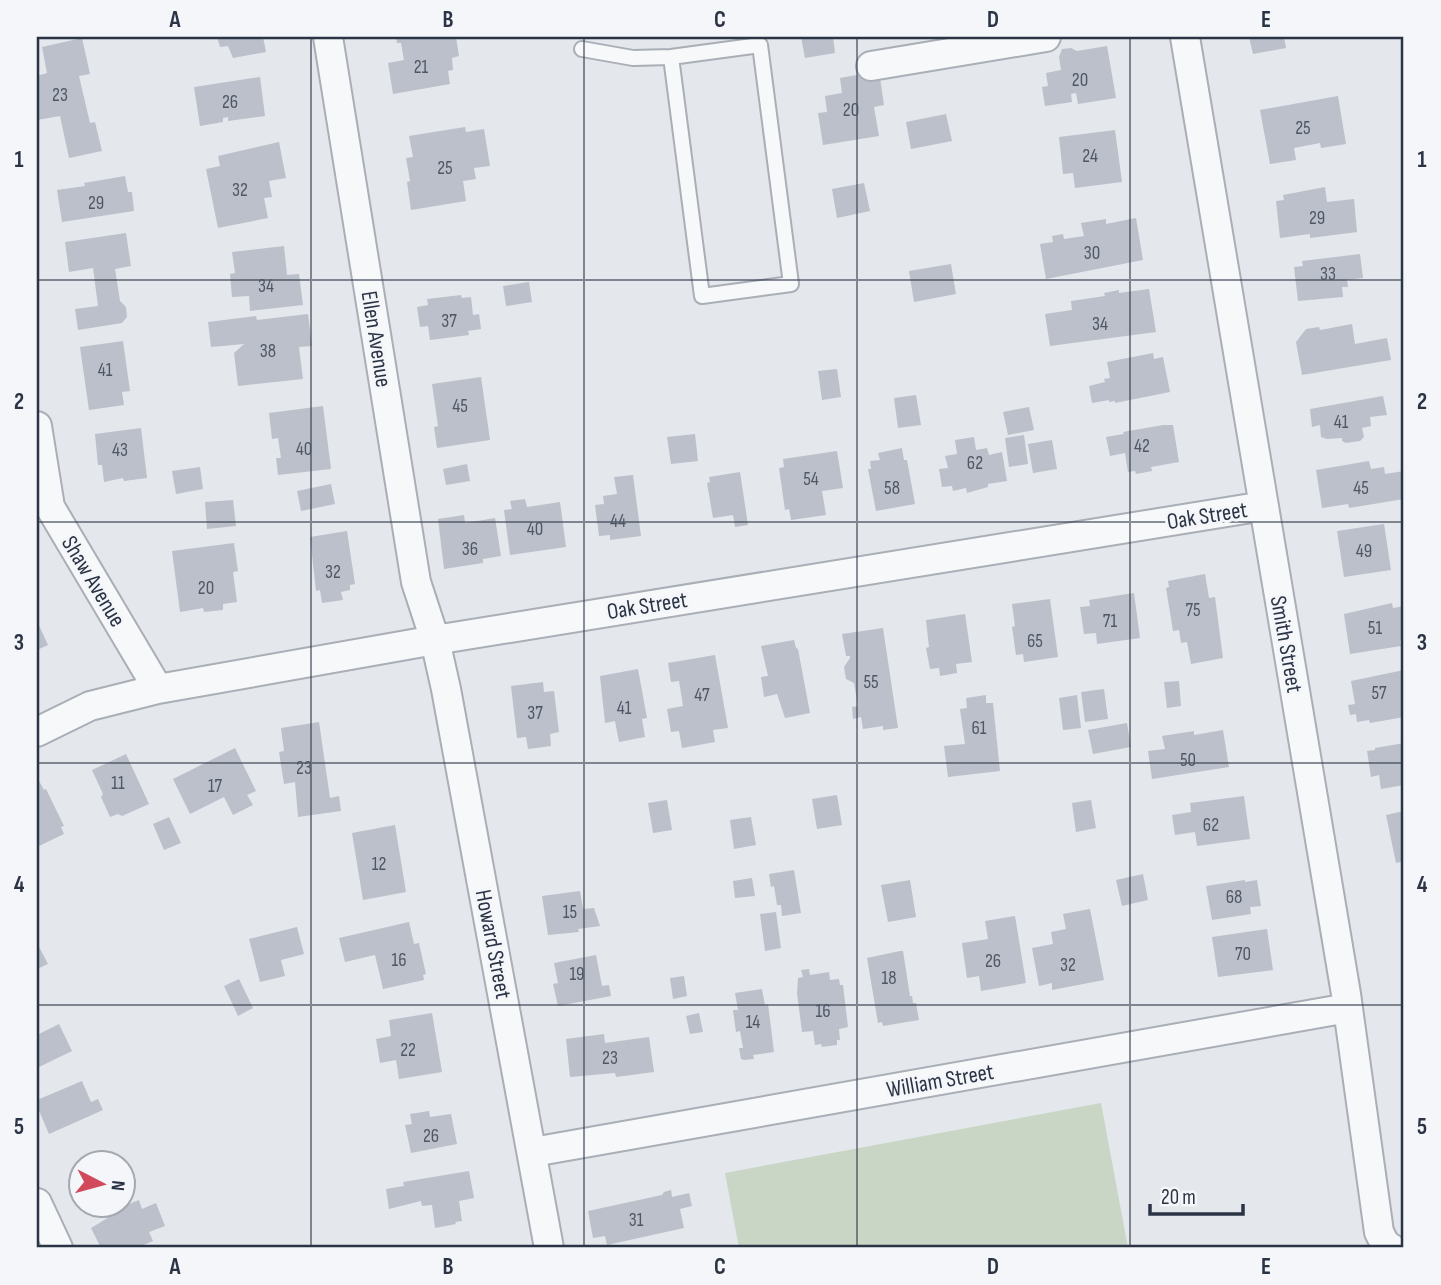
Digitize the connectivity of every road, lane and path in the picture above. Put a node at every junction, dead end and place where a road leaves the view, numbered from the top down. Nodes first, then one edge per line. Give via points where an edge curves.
1 (328, 37) edge
2 (1046, 37) edge
3 (1185, 37) edge
4 (717, 44) edge
5 (582, 49) dead end
6 (671, 57) junction
7 (871, 66) dead end
8 (37, 426) edge
9 (1264, 506) junction
10 (435, 640) junction
11 (158, 689) junction
12 (37, 732) edge
13 (1348, 1008) junction
14 (533, 1152) junction
15 (37, 1203) edge
16 (58, 1248) edge
17 (549, 1248) edge
18 (1391, 1248) edge

1 - 10 street, Ellen Avenue via 415,582
2 - 7 street
3 - 9 street, Smith Street
4 - 6 lane
4 - 6 lane via 760,45 790,284 702,296
5 - 6 lane via 633,58
8 - 11 street, Shaw Avenue via 50,507
9 - 10 street, Oak Street
9 - 13 street, Smith Street
10 - 11 street, Oak Street
10 - 14 street, Howard Street
11 - 12 street, Oak Street via 90,706
13 - 14 street, William Street
13 - 18 street, Smith Street via 1379,1233
14 - 17 street, Howard Street
15 - 16 street

